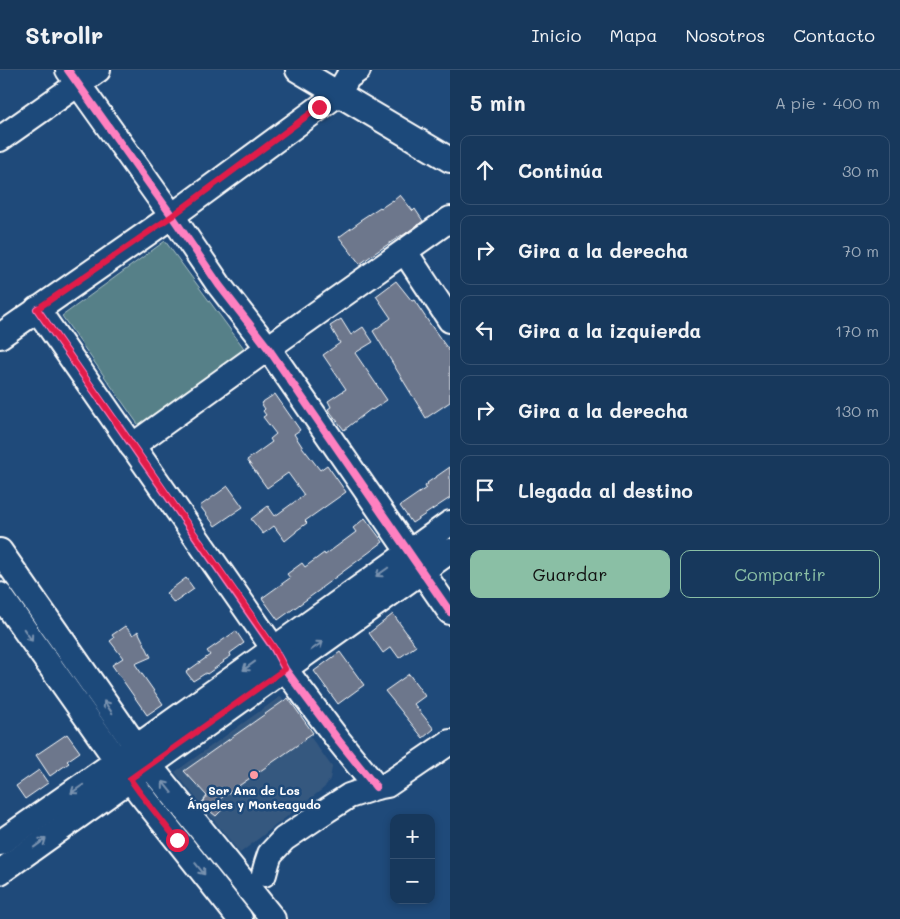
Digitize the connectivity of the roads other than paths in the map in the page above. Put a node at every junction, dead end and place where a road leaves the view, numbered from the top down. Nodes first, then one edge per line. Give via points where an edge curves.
1 (98, 70) edge
2 (298, 70) edge
3 (358, 70) edge
4 (72, 74) edge
5 (338, 94) junction
6 (0, 121) edge
7 (0, 139) edge
8 (450, 160) edge
9 (172, 216) junction
10 (450, 219) edge
11 (404, 252) junction
12 (37, 309) junction
13 (450, 320) edge
14 (0, 336) edge
15 (268, 348) junction
16 (132, 446) junction
17 (450, 523) edge
18 (0, 551) edge
19 (450, 551) edge
20 (416, 562) junction
21 (0, 595) edge
22 (450, 612) edge
23 (274, 648) junction
24 (285, 669) junction
25 (450, 742) edge
26 (133, 763) junction
27 (376, 787) junction
28 (0, 843) edge
29 (0, 872) edge
30 (264, 874) dead end
31 (240, 919) edge
32 (273, 919) edge

1 - 4 street
2 - 5 street
3 - 5 street via 348,77
4 - 6 street
4 - 7 street
4 - 9 street
5 - 8 street
5 - 9 street
9 - 12 street
9 - 15 street via 218,285
10 - 11 street
11 - 13 street
11 - 15 street
12 - 14 street
12 - 16 street
15 - 16 street
15 - 20 street
16 - 23 street
17 - 20 street
26 -> 18 street
19 - 20 street
20 - 22 street
20 -> 23 street
24 -> 20 street
21 -> 26 street
23 - 24 street
23 -> 26 street
24 - 26 street
24 - 27 street
25 - 27 street via 387,785
26 -> 28 street
29 -> 26 street
26 -> 31 street via 140,793
32 -> 26 street via 242,880
27 - 30 street via 349,796 284,839 270,854

